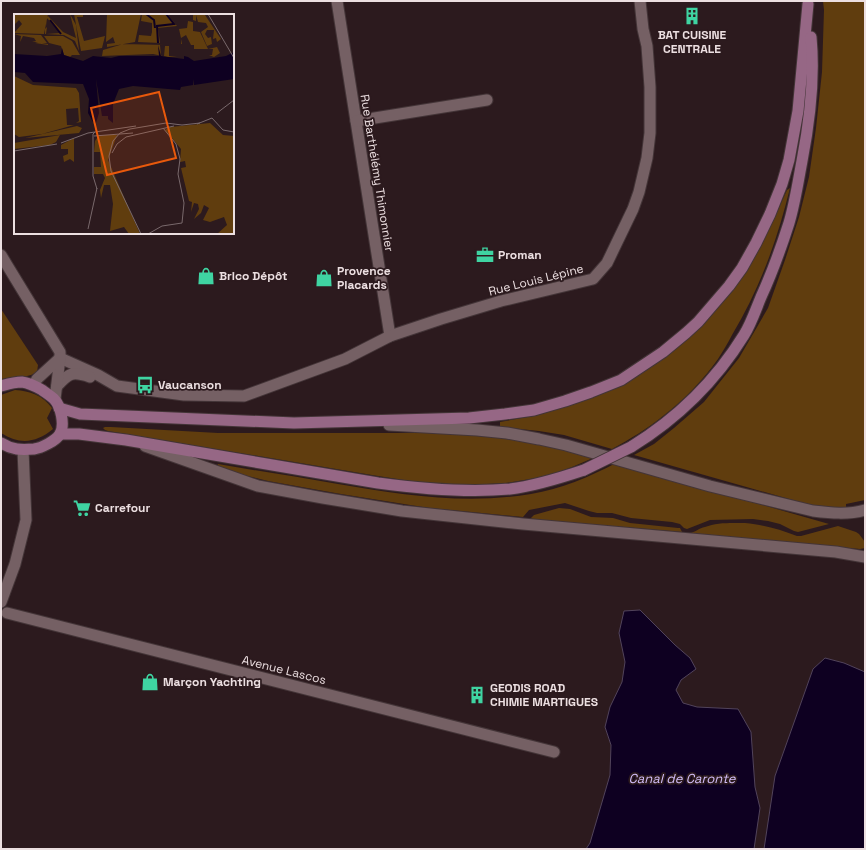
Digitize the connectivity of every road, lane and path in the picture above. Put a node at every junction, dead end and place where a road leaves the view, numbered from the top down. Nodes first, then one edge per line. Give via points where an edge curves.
1 (337, 1) edge
2 (640, 1) edge
3 (808, 2) edge
4 (487, 100) dead end
5 (356, 121) junction
6 (1, 255) edge
7 (390, 336) junction
8 (60, 355) junction
9 (34, 385) junction
10 (1, 386) edge
11 (57, 386) junction
12 (117, 386) junction
13 (57, 404) junction
14 (342, 422) junction
15 (60, 434) junction
16 (126, 440) junction
17 (1, 443) edge
18 (23, 450) junction
19 (865, 510) edge
20 (836, 552) junction
21 (865, 553) edge
22 (865, 557) edge
23 (1, 602) edge
24 (4, 616) edge
25 (554, 752) dead end

1 - 5 street, Rue Barthélémy Thimonnier
2 - 7 street, Rue Louis Lépine via 650,87 648,158 633,209 607,263 593,279 500,301
3 - 14 main road via 798,110 782,184 770,214 742,268 718,300 686,333 621,380 534,410 469,418
3 - 16 main road, bridge via 812,46 810,112 789,222 769,279 745,334 719,371 698,395 650,436 584,470 549,481 481,490 415,488
4 - 5 street
5 - 7 street, Rue Barthélémy Thimonnier
6 - 8 street
7 - 12 street via 345,359 244,396 184,395
8 - 9 street
8 - 11 street
8 - 12 street
9 - 10 main road via 23,382
9 - 13 main road
11 - 12 street via 66,376 73,373
11 - 13 street
13 - 14 main road via 80,414 294,423
13 - 15 main road via 62,416
14 - 19 street via 507,433 566,445 710,486 813,511 839,513
15 - 16 main road
15 - 18 main road via 49,443
16 - 20 street via 258,486 402,511
17 - 18 main road via 8,448
18 - 23 street via 26,520 15,564
20 - 21 street
20 - 22 street
23 - 24 street via 8,610
24 - 25 street, Avenue Lascos

